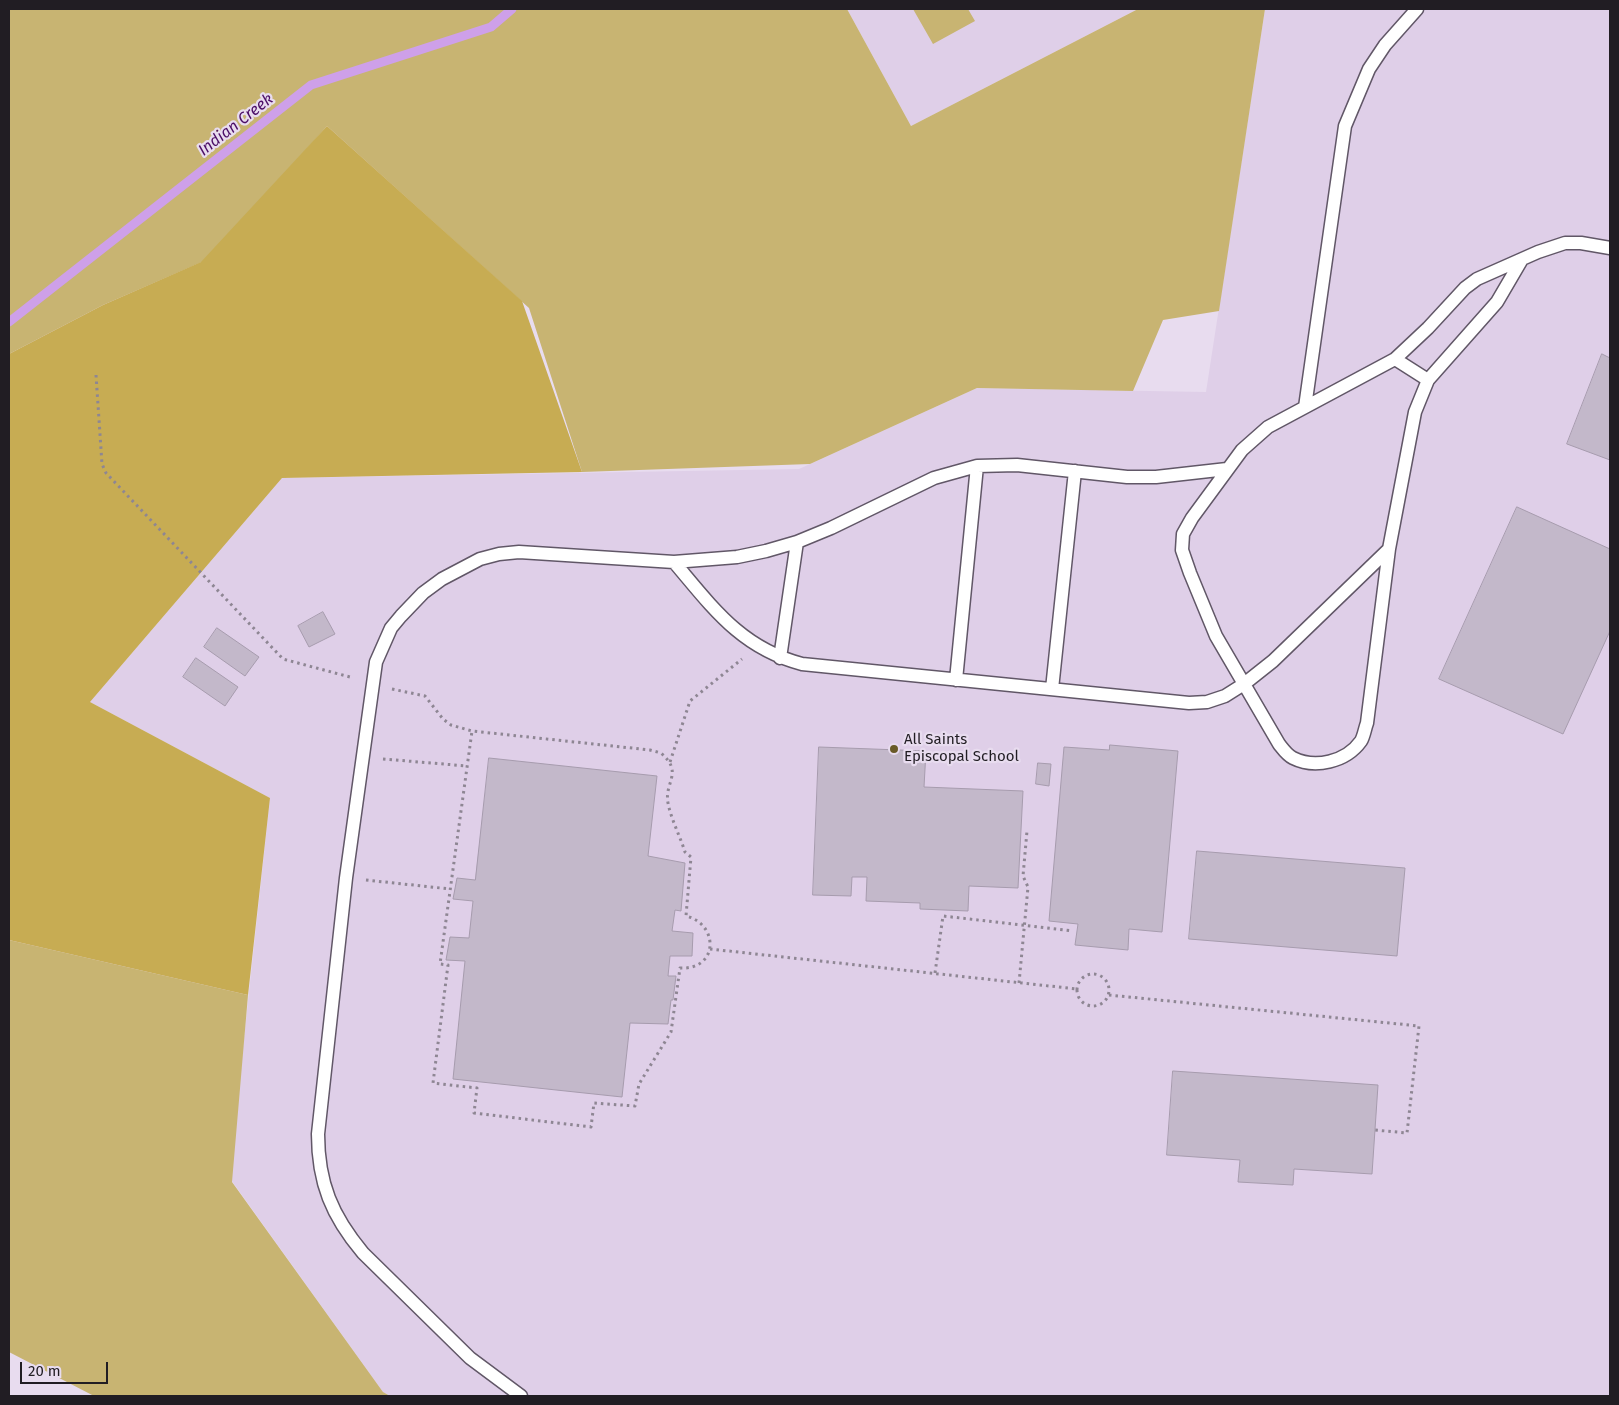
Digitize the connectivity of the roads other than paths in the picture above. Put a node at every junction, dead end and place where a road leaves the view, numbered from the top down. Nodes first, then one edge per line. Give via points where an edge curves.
1 (1417, 9) edge
2 (1610, 248) edge
3 (1520, 261) junction
4 (1394, 359) junction
5 (1428, 380) junction
6 (1305, 407) junction
7 (977, 466) junction
8 (1227, 469) junction
9 (1075, 471) junction
10 (797, 542) junction
11 (1389, 549) junction
12 (674, 562) junction
13 (780, 658) junction
14 (956, 680) junction
15 (1244, 684) junction
16 (1052, 689) junction
17 (521, 1396) edge

1 - 6 lane via 1369,69 1346,126
2 - 3 lane via 1581,242 1565,243
3 - 4 lane via 1490,272 1465,288
3 - 5 lane via 1498,302
4 - 5 lane
4 - 6 lane
5 - 11 lane via 1415,412
6 - 8 lane via 1268,427 1242,450
7 - 9 lane via 1017,465
7 - 10 lane via 934,478
7 - 14 lane
8 - 9 lane via 1156,477
8 - 15 lane via 1183,534 1182,550 1202,606
9 - 16 lane
10 - 12 lane via 737,557
10 - 13 lane
11 - 15 lane via 1273,661
11 - 15 lane via 1367,723 1362,740 1352,750 1325,764 1291,757 1278,744
12 - 13 lane via 715,609 756,647
12 - 17 lane via 519,552 480,560 442,579 401,616 383,644 371,684 318,1134 322,1179 332,1209 363,1253 470,1358
13 - 14 lane via 802,664
14 - 16 lane
15 - 16 lane via 1225,696 1189,703

